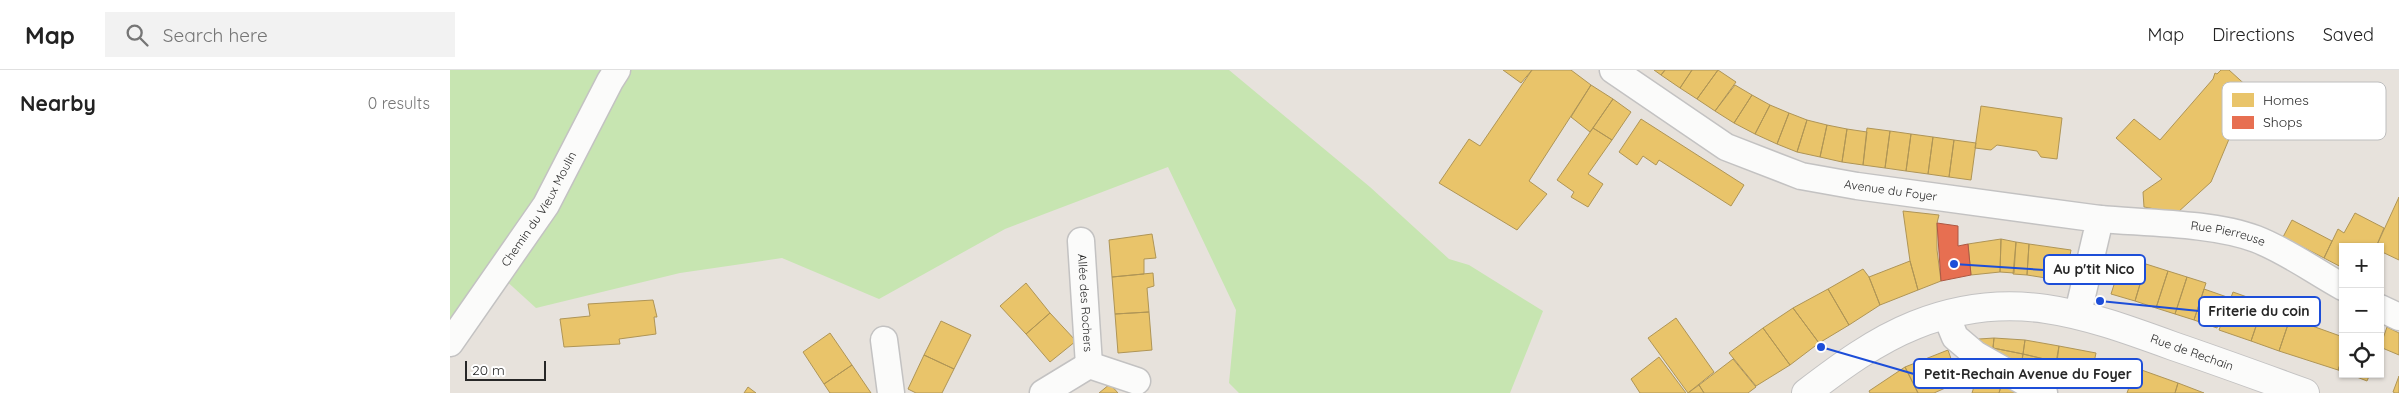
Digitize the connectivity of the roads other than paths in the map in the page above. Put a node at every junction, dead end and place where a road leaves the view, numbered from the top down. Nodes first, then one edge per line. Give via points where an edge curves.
1 (617, 70) edge
2 (1613, 70) edge
3 (2100, 219) junction
4 (1081, 242) dead end
5 (2339, 286) edge
6 (2384, 310) edge
7 (2078, 313) junction
8 (1946, 315) junction
9 (2399, 317) edge
10 (884, 340) dead end
11 (450, 343) edge
12 (1089, 365) junction
13 (1137, 381) dead end
14 (891, 393) edge
15 (1043, 393) edge
16 (1806, 393) edge
17 (2044, 393) edge
18 (2305, 393) edge

1 - 11 street, Chemin du Vieux Moulin via 546,205
2 - 3 street, Avenue du Foyer via 1726,147 1801,176
3 - 5 street, Rue Pierreuse via 2228,230 2283,251
3 - 7 street
4 - 12 street, Allée des Rochers
6 - 9 street
7 - 8 main road, Rue de Rechain via 2028,306 2000,306
7 - 18 main road, Rue de Rechain
8 - 16 main road, Rue de Rechain via 1916,324 1859,354
8 - 17 street via 1956,337 1974,354
10 - 14 street
12 - 13 street, Allée des Rochers
12 - 15 street, Allée des Rochers

